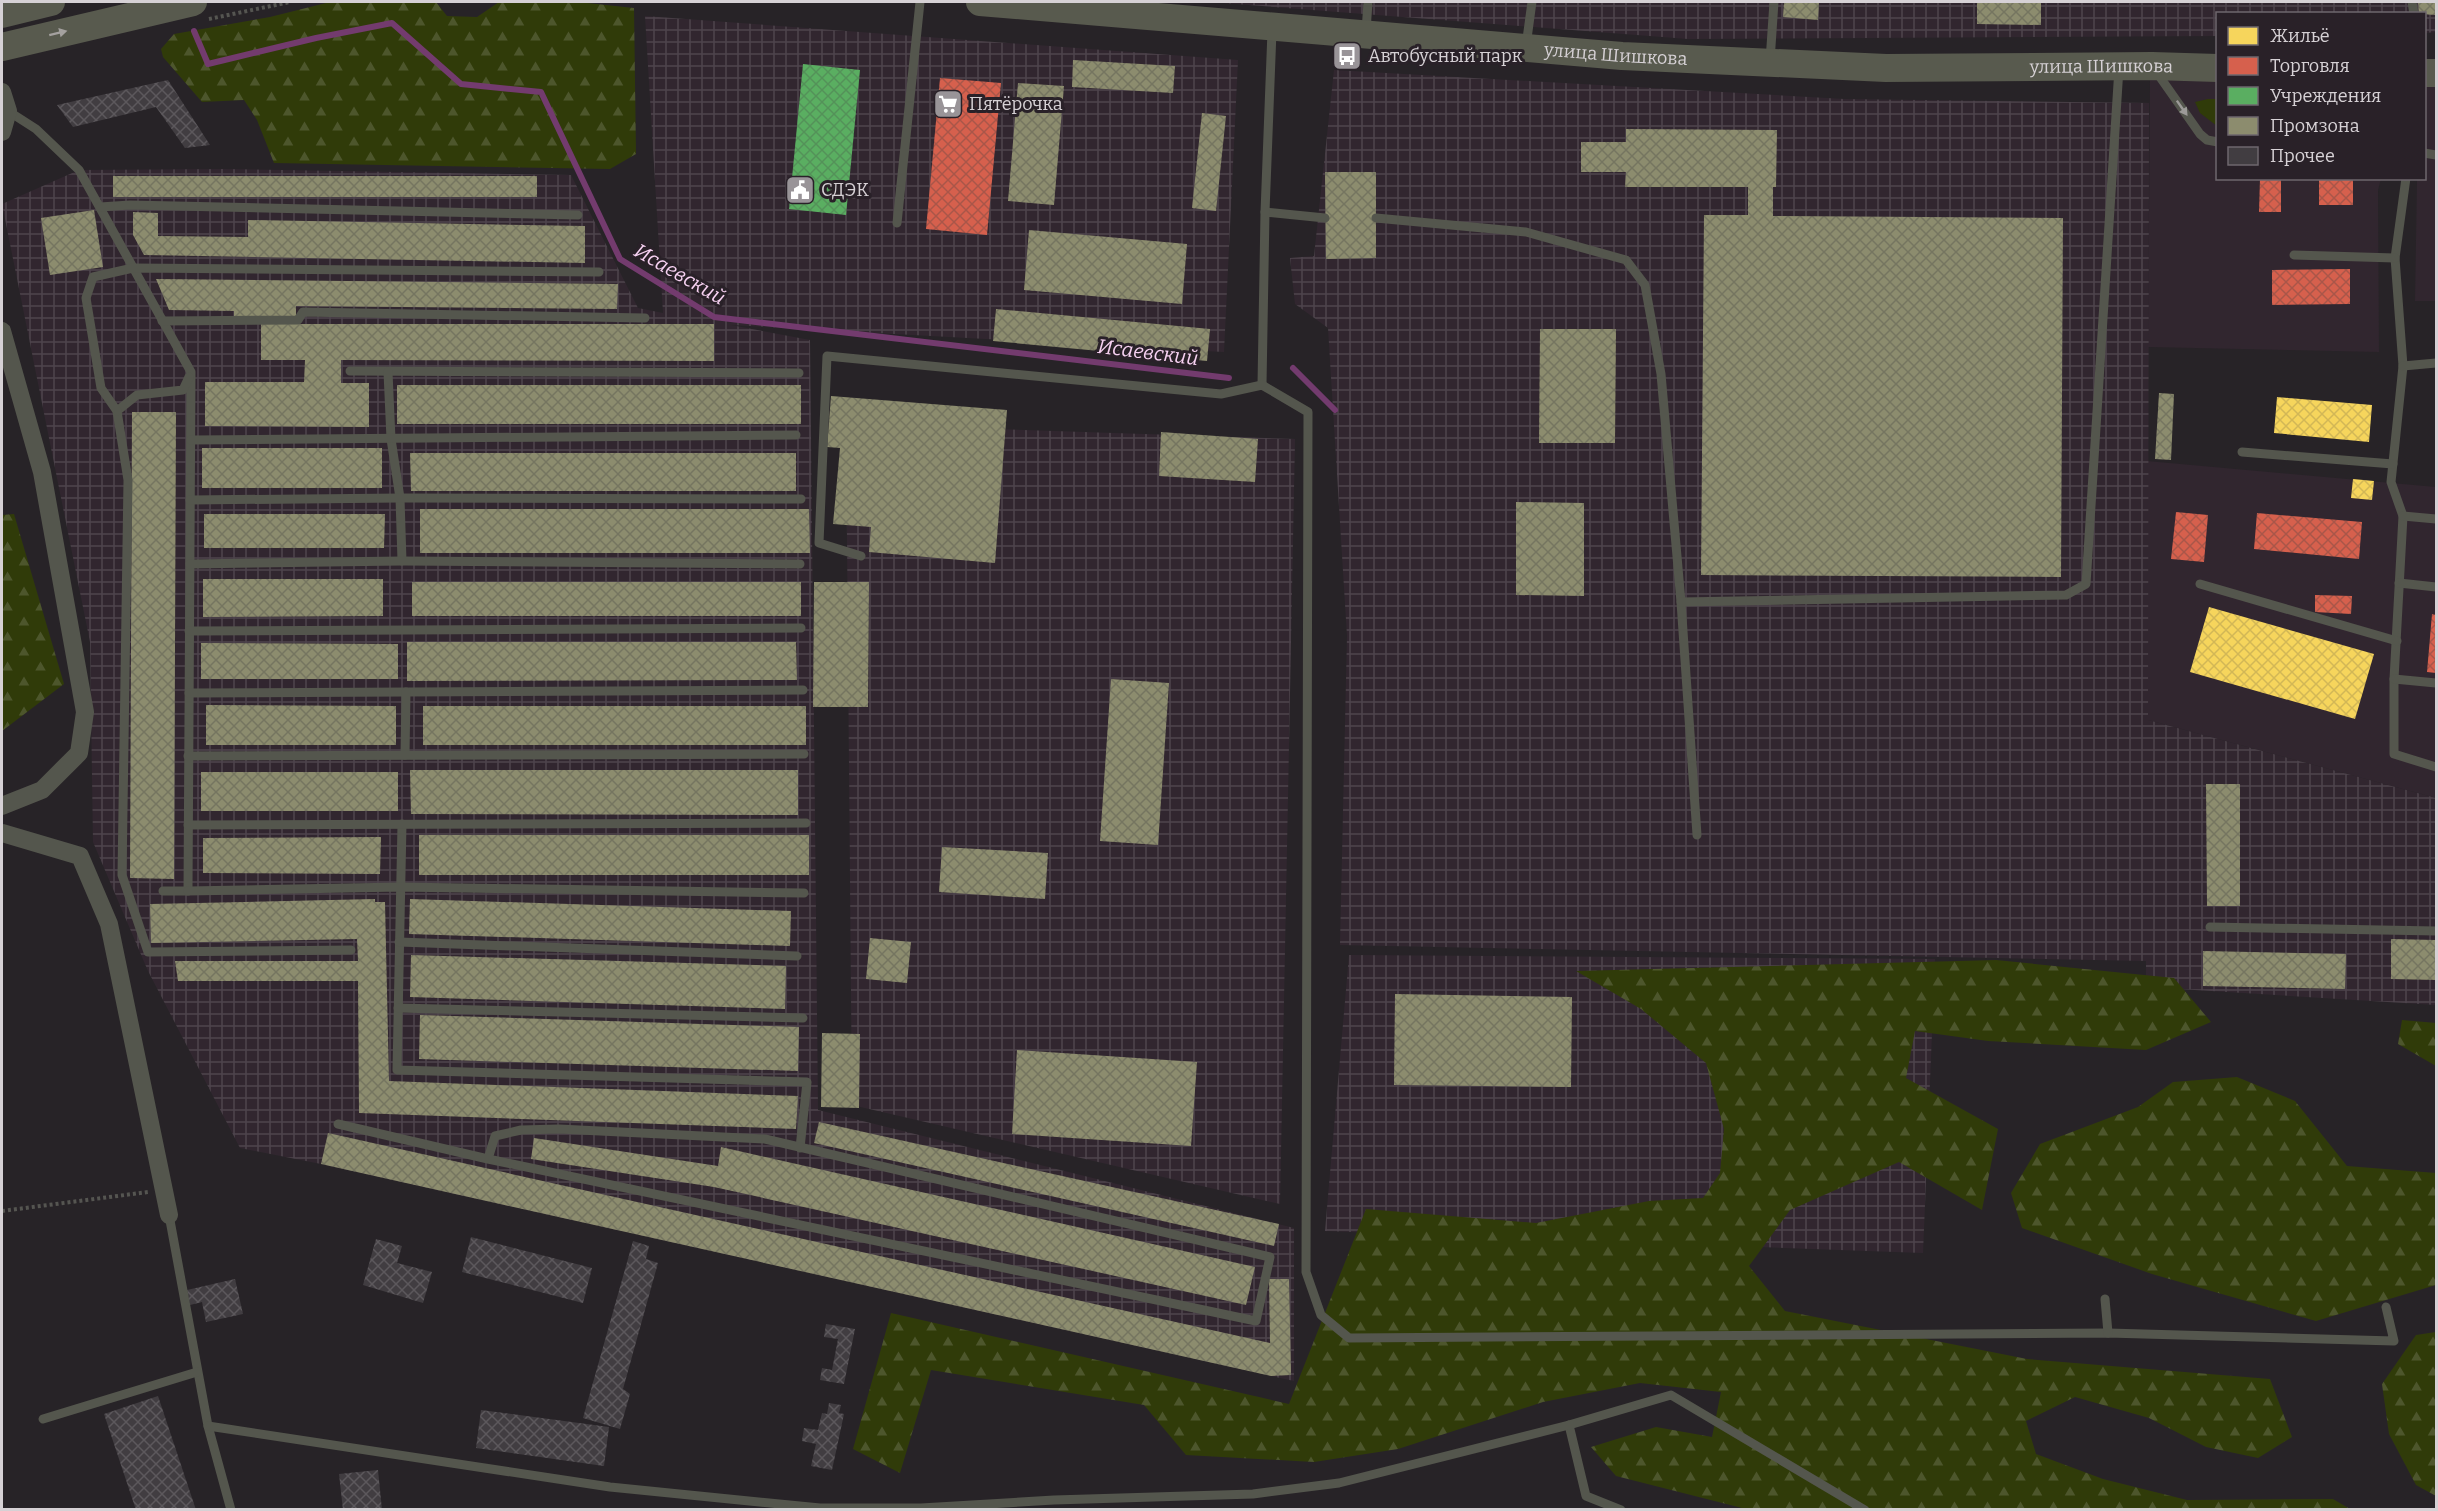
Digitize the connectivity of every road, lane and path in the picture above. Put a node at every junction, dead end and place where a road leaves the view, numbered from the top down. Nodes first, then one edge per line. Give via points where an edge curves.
1 (51, 2) edge
2 (193, 2) edge
3 (920, 2) edge
4 (980, 2) edge
5 (1368, 2) edge
6 (1532, 2) edge
7 (1773, 2) edge
8 (1054, 4) edge
9 (2, 14) edge
10 (1272, 26) junction
11 (1366, 33) junction
12 (2, 47) edge
13 (1526, 48) junction
14 (1770, 63) junction
15 (2119, 66) junction
16 (2152, 66) junction
17 (2216, 68) edge
18 (2, 92) edge
19 (8, 111) junction
20 (2, 132) edge
21 (2216, 142) edge
22 (2406, 180) edge
23 (100, 207) junction
24 (1265, 212) junction
25 (578, 215) dead end
26 (1325, 218) dead end
27 (1376, 218) dead end
28 (897, 223) dead end
29 (2294, 255) dead end
30 (2395, 258) junction
31 (133, 268) junction
32 (599, 272) dead end
33 (645, 318) dead end
34 (162, 321) junction
35 (2, 331) edge
36 (2436, 363) edge
37 (2403, 366) junction
38 (350, 371) dead end
39 (191, 372) junction
40 (388, 372) junction
41 (799, 373) dead end
42 (1262, 385) junction
43 (117, 411) junction
44 (796, 435) dead end
45 (391, 439) junction
46 (190, 440) junction
47 (2242, 452) dead end
48 (2393, 464) junction
49 (400, 498) junction
50 (801, 499) dead end
51 (190, 500) junction
52 (2403, 516) junction
53 (2436, 519) edge
54 (861, 556) dead end
55 (402, 561) junction
56 (190, 564) junction
57 (800, 564) dead end
58 (2399, 583) junction
59 (2200, 584) dead end
60 (2436, 587) edge
61 (1681, 602) junction
62 (801, 628) dead end
63 (189, 631) junction
64 (2397, 641) junction
65 (2394, 680) junction
66 (2436, 683) edge
67 (803, 690) dead end
68 (406, 692) junction
69 (189, 693) junction
70 (804, 754) dead end
71 (405, 755) junction
72 (189, 756) junction
73 (2436, 766) edge
74 (2, 806) edge
75 (402, 824) junction
76 (806, 824) dead end
77 (188, 825) junction
78 (2, 833) edge
79 (1697, 835) dead end
80 (400, 887) junction
81 (163, 891) dead end
82 (188, 891) junction
83 (804, 893) dead end
84 (2210, 927) dead end
85 (2436, 931) edge
86 (399, 942) junction
87 (351, 950) dead end
88 (797, 956) dead end
89 (398, 1008) junction
90 (803, 1018) dead end
91 (338, 1124) dead end
92 (800, 1148) junction
93 (488, 1159) junction
94 (164, 1190) junction
95 (2, 1211) edge
96 (169, 1215) joint
97 (2105, 1299) dead end
98 (2386, 1307) dead end
99 (2108, 1333) junction
100 (197, 1372) junction
101 (43, 1419) dead end
102 (1569, 1425) junction
103 (208, 1426) junction
104 (231, 1509) edge
105 (1622, 1509) edge
106 (1865, 1509) edge

1 - 9 main road
12 -> 2 main road
3 - 28 lane
4 - 8 main road, улица Шишкова
5 - 11 lane
6 - 13 lane
7 - 14 lane
8 - 10 main road, улица Шишкова
10 - 11 main road, улица Шишкова
10 - 24 lane
11 - 13 main road, улица Шишкова
13 - 14 main road, улица Шишкова
14 - 15 main road, улица Шишкова via 1886,68
15 - 16 main road, улица Шишкова
15 - 61 lane via 2086,584 2066,595
16 - 17 main road, улица Шишкова
16 -> 21 lane via 2200,134
18 - 19 street
19 - 20 street
19 - 23 lane via 36,129 79,170
22 - 30 lane
23 - 25 lane
23 - 31 lane
24 - 26 lane
24 - 42 lane
27 - 61 lane via 1526,232 1626,260 1645,285 1661,374
29 - 30 lane
30 - 37 lane
31 - 32 lane
31 - 34 lane
31 - 43 lane via 93,277 86,298 101,388
33 - 34 lane via 303,312 298,321
34 - 39 lane
35 - 74 street via 42,472 85,712 79,753 42,790
36 - 37 lane
37 - 48 lane
38 - 40 lane
39 - 43 lane via 183,390 137,396
39 - 46 lane
40 - 41 lane
40 - 45 lane
42 - 54 lane via 1221,394 827,356 819,543
42 - 99 lane via 1308,412 1306,1272 1321,1315 1349,1338
43 - 87 lane via 128,480 122,874 148,952
44 - 45 lane
45 - 46 lane
45 - 49 lane
46 - 51 lane
47 - 48 lane
48 - 52 lane via 2391,482
49 - 50 lane
49 - 51 lane
49 - 55 lane
51 - 56 lane
52 - 53 lane
52 - 58 lane
55 - 56 lane
55 - 57 lane
56 - 63 lane
58 - 60 lane
58 - 64 lane
59 - 64 lane
61 - 79 lane
62 - 63 lane
63 - 69 lane
64 - 65 lane
65 - 66 lane
65 - 73 lane via 2394,754
67 - 68 lane
68 - 69 lane
68 - 71 lane
69 - 72 lane
70 - 71 lane
71 - 72 lane
72 - 77 lane
75 - 76 lane
75 - 77 lane
75 - 80 lane
77 - 82 lane
78 - 94 street via 80,856 109,924
80 - 82 lane
80 - 83 lane
80 - 86 lane
81 - 82 lane
84 - 85 lane
86 - 88 lane
86 - 89 lane
89 - 90 lane
89 - 92 lane via 398,1070 807,1082
91 - 93 lane
92 - 93 lane via 765,1139 522,1130 495,1136
92 - 93 lane via 1270,1257 1256,1320
94 - 95 path
94 - 96 street
96 - 100 lane
97 - 99 lane
98 - 99 lane via 2394,1341
100 - 101 lane
100 - 103 lane
102 - 103 lane via 1339,1483 1253,1494 921,1508 831,1508 610,1487
102 - 105 lane via 1586,1496
102 - 106 lane via 1671,1395
103 - 104 lane

